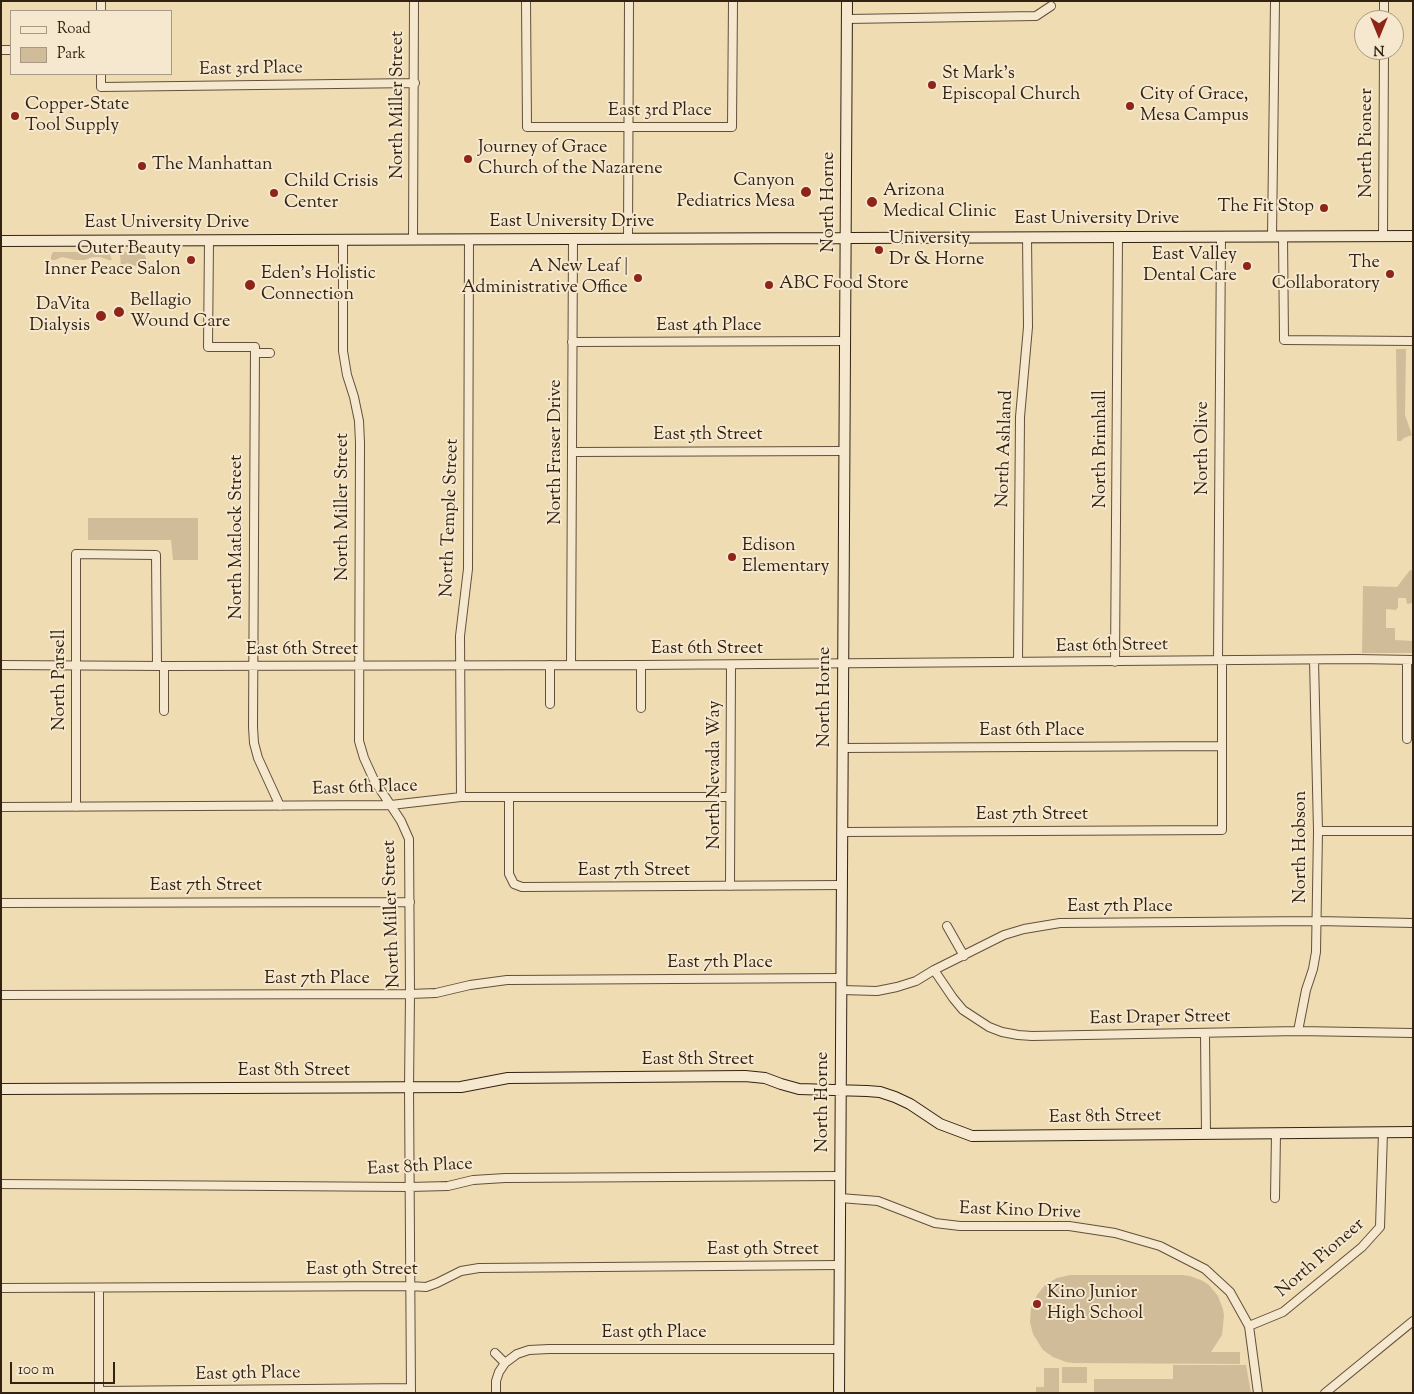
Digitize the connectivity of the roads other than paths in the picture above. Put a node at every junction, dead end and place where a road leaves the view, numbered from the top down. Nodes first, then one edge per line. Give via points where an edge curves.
1 (414, 1) edge
2 (526, 1) edge
3 (629, 1) edge
4 (733, 1) edge
5 (847, 1) edge
6 (1275, 1) edge
7 (1051, 6) dead end
8 (847, 19) junction
9 (1384, 60) edge
10 (101, 75) edge
11 (415, 83) junction
12 (628, 127) junction
13 (1118, 236) junction
14 (1221, 236) junction
15 (1272, 236) junction
16 (1283, 236) junction
17 (1383, 236) junction
18 (1413, 236) edge
19 (846, 237) junction
20 (1028, 237) junction
21 (414, 239) junction
22 (469, 239) junction
23 (573, 239) junction
24 (628, 239) junction
25 (208, 240) junction
26 (342, 240) junction
27 (1, 241) edge
28 (1413, 340) edge
29 (572, 342) junction
30 (846, 342) junction
31 (255, 353) junction
32 (270, 353) dead end
33 (843, 451) junction
34 (572, 452) junction
35 (1220, 660) junction
36 (1314, 660) junction
37 (1410, 660) edge
38 (1018, 662) junction
39 (1115, 662) junction
40 (731, 664) junction
41 (842, 664) junction
42 (1, 665) edge
43 (359, 665) junction
44 (461, 665) junction
45 (550, 665) junction
46 (571, 665) junction
47 (641, 665) junction
48 (76, 666) junction
49 (160, 666) junction
50 (252, 666) junction
51 (550, 704) dead end
52 (641, 708) dead end
53 (164, 711) dead end
54 (1407, 739) dead end
55 (1222, 746) junction
56 (842, 748) junction
57 (461, 797) junction
58 (509, 797) junction
59 (730, 797) junction
60 (391, 805) junction
61 (280, 806) junction
62 (1, 807) edge
63 (76, 807) junction
64 (1222, 830) joint
65 (1318, 831) junction
66 (1413, 831) edge
67 (842, 832) junction
68 (842, 885) junction
69 (730, 886) junction
70 (410, 902) junction
71 (1, 903) edge
72 (1317, 921) junction
73 (1413, 923) edge
74 (947, 926) dead end
75 (964, 956) junction
76 (934, 970) junction
77 (841, 978) junction
78 (841, 990) junction
79 (410, 994) junction
80 (1, 995) edge
81 (1298, 1031) junction
82 (1413, 1033) edge
83 (1205, 1034) junction
84 (409, 1088) junction
85 (1, 1089) edge
86 (840, 1090) junction
87 (1383, 1132) junction
88 (1413, 1132) edge
89 (1276, 1133) junction
90 (1206, 1134) junction
91 (840, 1176) junction
92 (1, 1184) edge
93 (409, 1187) junction
94 (840, 1198) junction
95 (1275, 1198) dead end
96 (839, 1265) junction
97 (410, 1286) junction
98 (1, 1288) edge
99 (99, 1288) junction
100 (1413, 1321) edge
101 (1249, 1326) junction
102 (839, 1349) junction
103 (495, 1353) dead end
104 (505, 1363) junction
105 (410, 1390) edge
106 (496, 1393) edge
107 (839, 1393) edge
108 (1258, 1393) edge
109 (1325, 1393) edge

1 - 11 street, North Miller Street
2 - 12 street, East 3rd Place via 527,127
3 - 12 street
4 - 12 street, East 3rd Place via 732,127
5 - 8 street, North Horne
6 - 15 street
7 - 8 street via 1036,16
8 - 19 street, North Horne
9 - 17 street, North Pioneer
10 - 11 street, East 3rd Place via 101,87
11 - 21 street, North Miller Street
12 - 24 street
13 - 14 street, East University Drive
13 - 20 street, East University Drive
13 - 39 street, North Brimhall
14 - 15 street, East University Drive
14 - 35 street, North Olive
15 - 16 street, East University Drive
16 - 17 street, East University Drive
16 - 28 street via 1284,340
17 - 18 street, East University Drive
19 - 20 street, East University Drive
19 - 24 street, East University Drive
19 - 30 street, North Horne
20 - 38 street, North Ashland via 1028,327 1020,417
21 - 22 street, East University Drive
21 - 26 street, East University Drive
22 - 23 street, East University Drive
22 - 44 street, North Temple Street via 468,569 460,636
23 - 24 street, East University Drive
23 - 29 street, North Fraser Drive
25 - 26 street, East University Drive
25 - 27 street, East University Drive
25 - 31 street via 208,347 255,347
26 - 43 street, North Miller Street via 343,351 359,421 360,443
29 - 30 street, East 4th Place
29 - 34 street, North Fraser Drive
30 - 33 street, North Horne
31 - 32 street
31 - 50 street, North Matlock Street
33 - 34 street, East 5th Street
33 - 41 street, North Horne
34 - 46 street, North Fraser Drive
35 - 36 street, East 6th Street
35 - 39 street, East 6th Street
35 - 55 street, North Olive
36 - 37 street, East 6th Street
36 - 65 street, North Hobson
37 - 54 street
38 - 39 street, East 6th Street
38 - 41 street, East 6th Street
40 - 41 street, East 6th Street
40 - 47 street, East 6th Street
40 - 59 street, North Nevada Way
41 - 56 street, North Horne
42 - 48 street, East 6th Street
43 - 44 street, East 6th Street
43 - 50 street, East 6th Street
43 - 60 street, North Miller Street via 359,741 374,780
44 - 45 street, East 6th Street
44 - 57 street, North Temple Street
45 - 46 street, East 6th Street
45 - 51 street
46 - 47 street, East 6th Street
47 - 52 street
48 - 49 street, East 6th Street
48 - 49 street, North Parsell via 76,554 156,555
48 - 63 street, North Parsell
49 - 50 street, East 6th Street
49 - 53 street
50 - 61 street, North Matlock Street via 254,743
55 - 56 street, East 6th Place
55 - 64 street, North Olive
56 - 67 street, North Horne
57 - 58 street, East 6th Place
57 - 60 street, East 6th Place
58 - 59 street, East 6th Place
58 - 69 street, East 7th Street via 509,874 518,886
59 - 69 street, North Nevada Way
60 - 61 street, East 6th Place
60 - 70 street, North Miller Street via 409,839
61 - 63 street, East 6th Place
62 - 63 street, East 6th Place
64 - 67 street, East 7th Street
65 - 66 street
65 - 72 street, North Hobson
67 - 68 street, North Horne
68 - 69 street, East 7th Street
68 - 77 street, North Horne
70 - 71 street, East 7th Street
70 - 79 street, North Miller Street
72 - 73 street, East 7th Place
72 - 75 street, East 7th Place via 1060,923 1004,935
72 - 81 street, North Hobson via 1316,952
74 - 75 street
75 - 76 street, East 7th Place
76 - 78 street, East 7th Place via 897,987 877,991
76 - 83 street, East Draper Street via 963,1010 1002,1032 1032,1036
77 - 78 street, North Horne
77 - 79 street, East 7th Place via 507,980 436,994
78 - 86 street, North Horne
79 - 80 street, East 7th Place
79 - 84 street, North Miller Street
81 - 82 street, East Draper Street
81 - 83 street, East Draper Street
83 - 90 street
84 - 85 street, East 8th Street
84 - 86 street, East 8th Street via 464,1087 508,1078 745,1076 765,1078 799,1089
84 - 93 street, North Miller Street
86 - 90 street, East 8th Street via 880,1092 895,1097 940,1124 972,1136
86 - 91 street, North Horne
87 - 88 street, East 8th Street
87 - 89 street, East 8th Street
87 - 101 street, North Pioneer via 1380,1227 1362,1247 1283,1312
89 - 90 street, East 8th Street
89 - 95 street
91 - 93 street, East 8th Place via 506,1178 473,1180 448,1186
91 - 94 street, North Horne
92 - 93 street, East 8th Place
93 - 97 street, North Miller Street
94 - 96 street, North Horne
94 - 101 street, East Kino Drive via 878,1201 935,1223 1069,1226 1160,1246 1205,1269 1230,1292
96 - 97 street, East 9th Street via 479,1268 461,1271 426,1287
96 - 102 street, North Horne
97 - 99 street, East 9th Street
97 - 105 street, North Miller Street
98 - 99 street, East 9th Street
99 - 105 street, East 9th Place via 99,1391
100 - 109 street
101 - 108 street, East Kino Drive
102 - 104 street, East 9th Place via 549,1349 529,1350
102 - 107 street, North Horne
103 - 104 street
104 - 106 street via 496,1381

